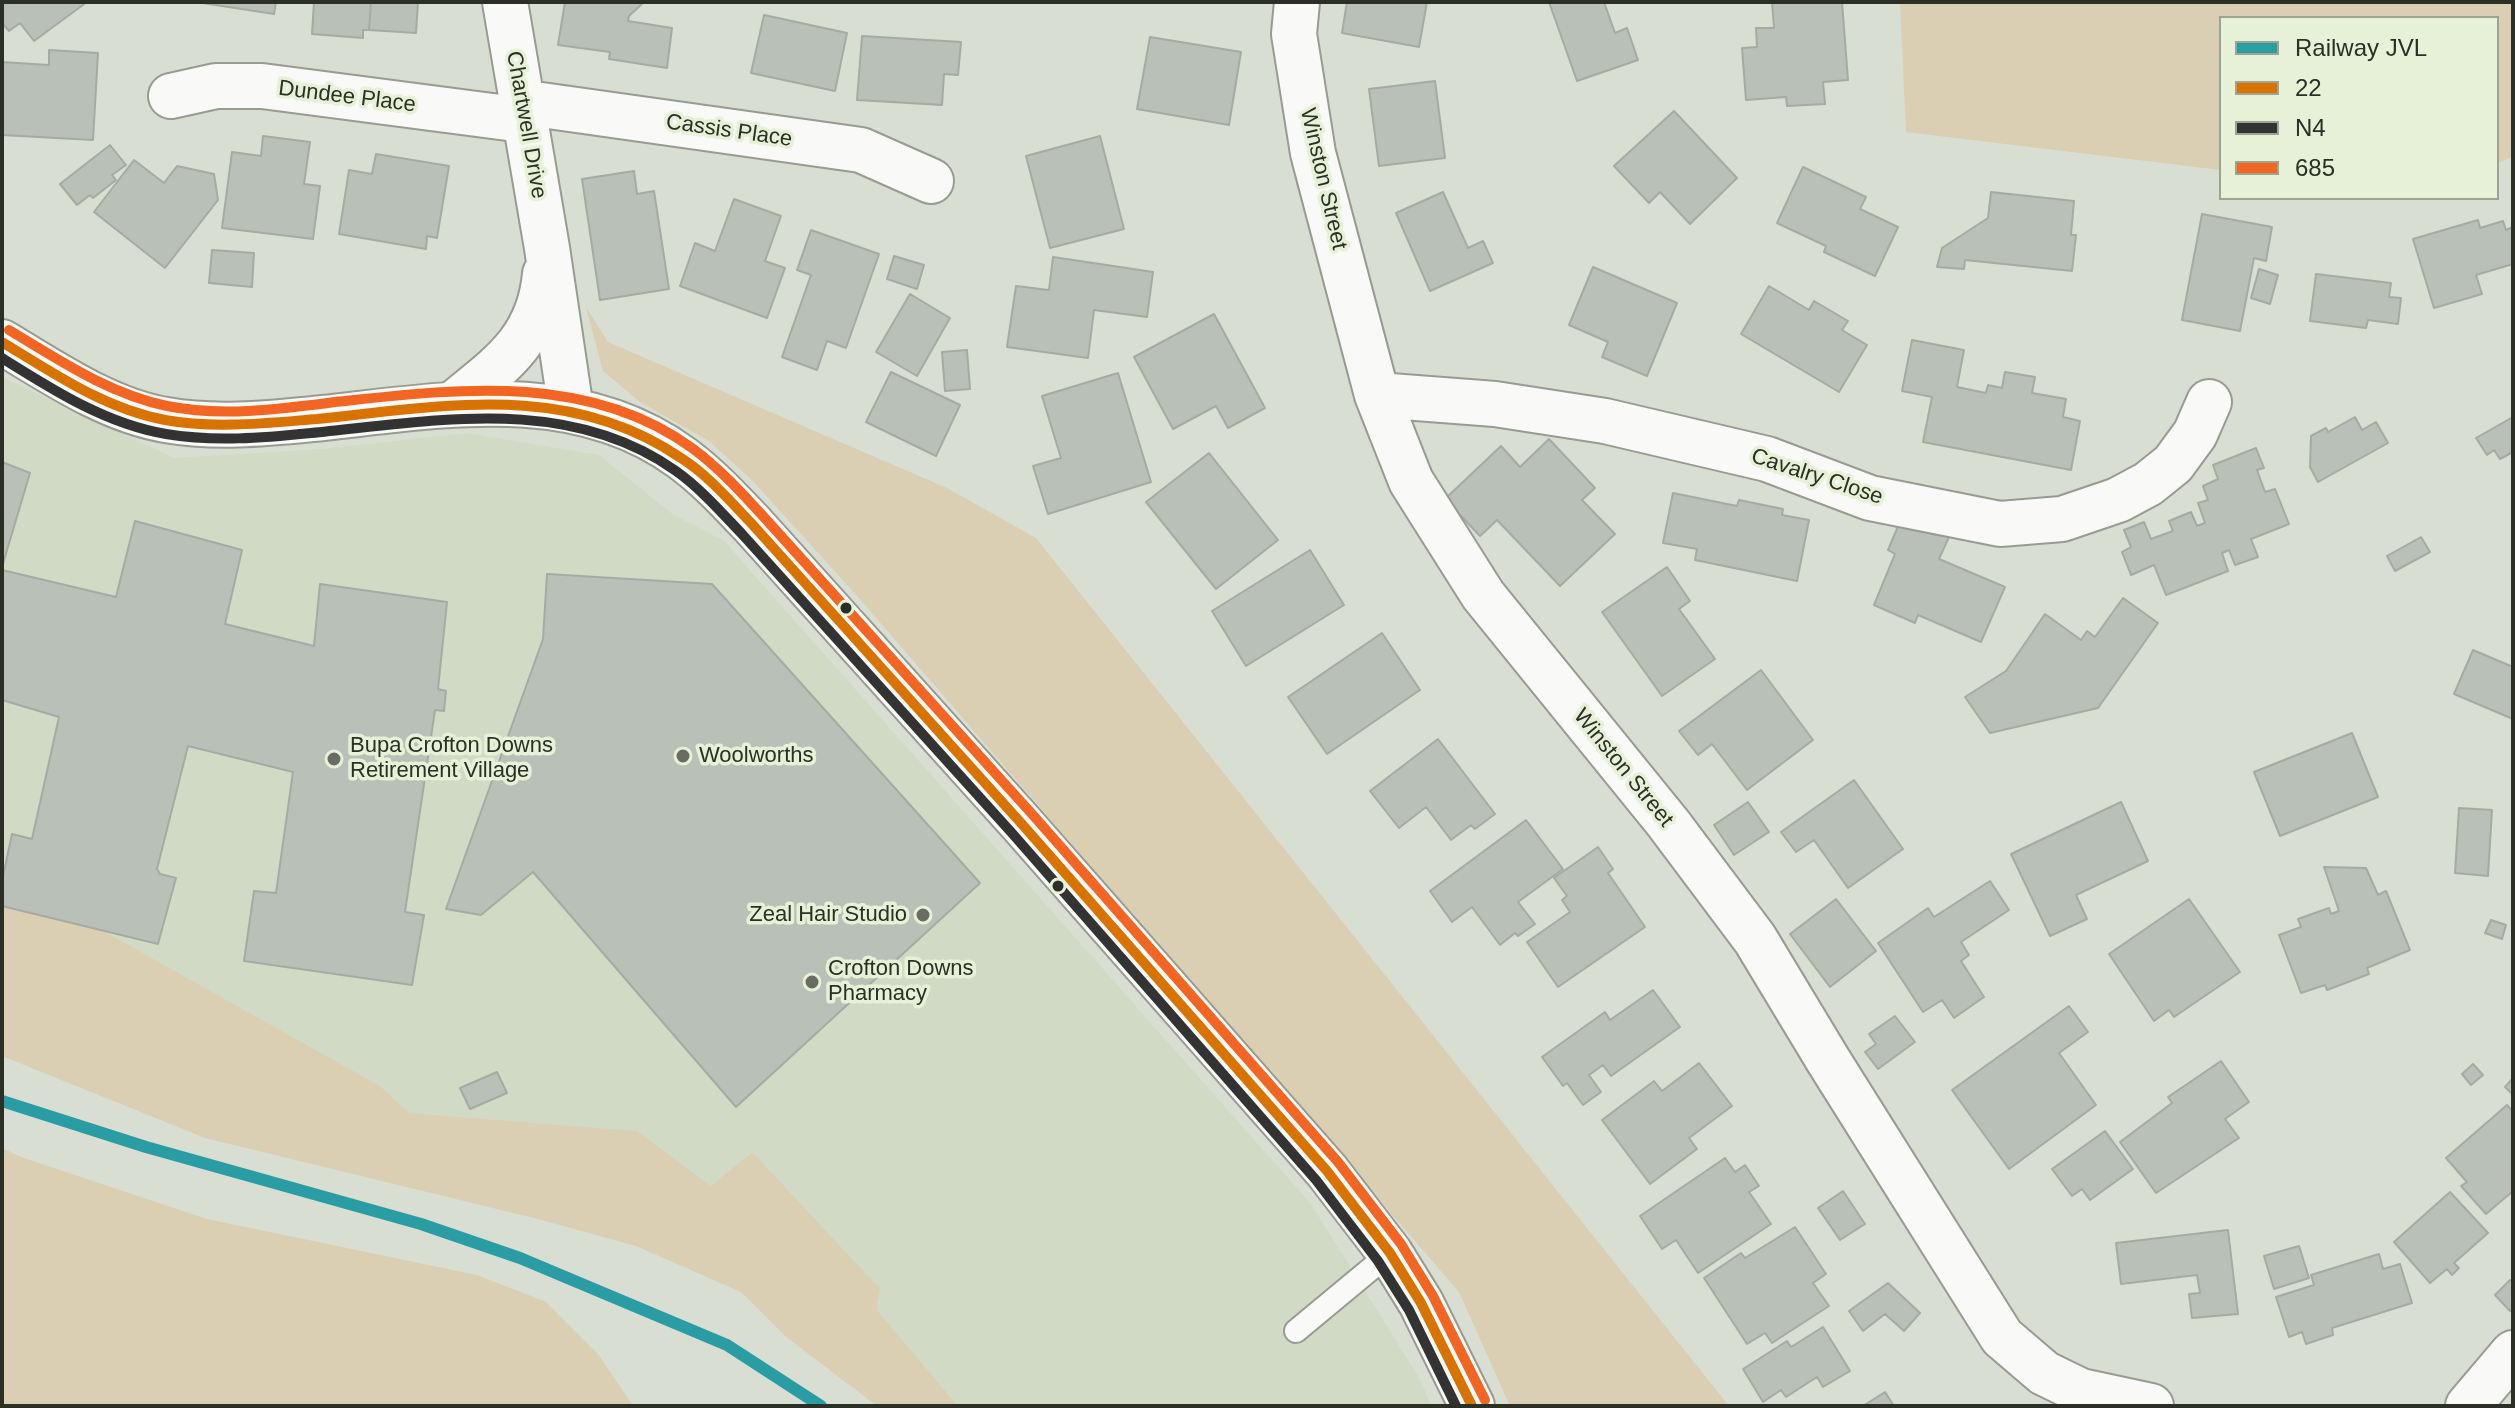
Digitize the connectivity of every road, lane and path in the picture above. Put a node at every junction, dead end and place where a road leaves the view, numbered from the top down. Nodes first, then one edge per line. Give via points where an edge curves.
1 (505, 2) edge
2 (1297, 2) edge
3 (171, 96) dead end
4 (522, 111) junction
5 (931, 181) dead end
6 (547, 248) junction
7 (2, 342) edge
8 (1377, 395) junction
9 (2209, 402) dead end
10 (453, 404) junction
11 (571, 410) junction
12 (1390, 1253) junction
13 (1296, 1331) dead end
14 (2513, 1353) edge
15 (1472, 1406) edge
16 (2151, 1406) edge
17 (2468, 1406) edge

1 - 4 street, Chartwell Drive
2 - 8 street, Winston Street via 1294,34 1313,153
3 - 4 street, Dundee Place via 216,86 262,86
4 - 5 street, Cassis Place via 861,150
4 - 6 street, Chartwell Drive
6 - 10 street, Chartwell Drive via 543,296 521,342
6 - 11 street, Chartwell Drive
7 - 10 street via 82,388 162,420 253,425
8 - 9 street, Cavalry Close via 1495,404 1605,421 1767,459 1870,498 2000,524 2062,519 2148,484 2173,464
8 - 16 street, Winston Street via 1411,481 1483,595 1755,939 2002,1337 2044,1373 2081,1391
10 - 11 street
11 - 12 street via 604,418 671,451 745,516 1327,1171
12 - 13 lane
12 - 15 street
14 - 17 street

